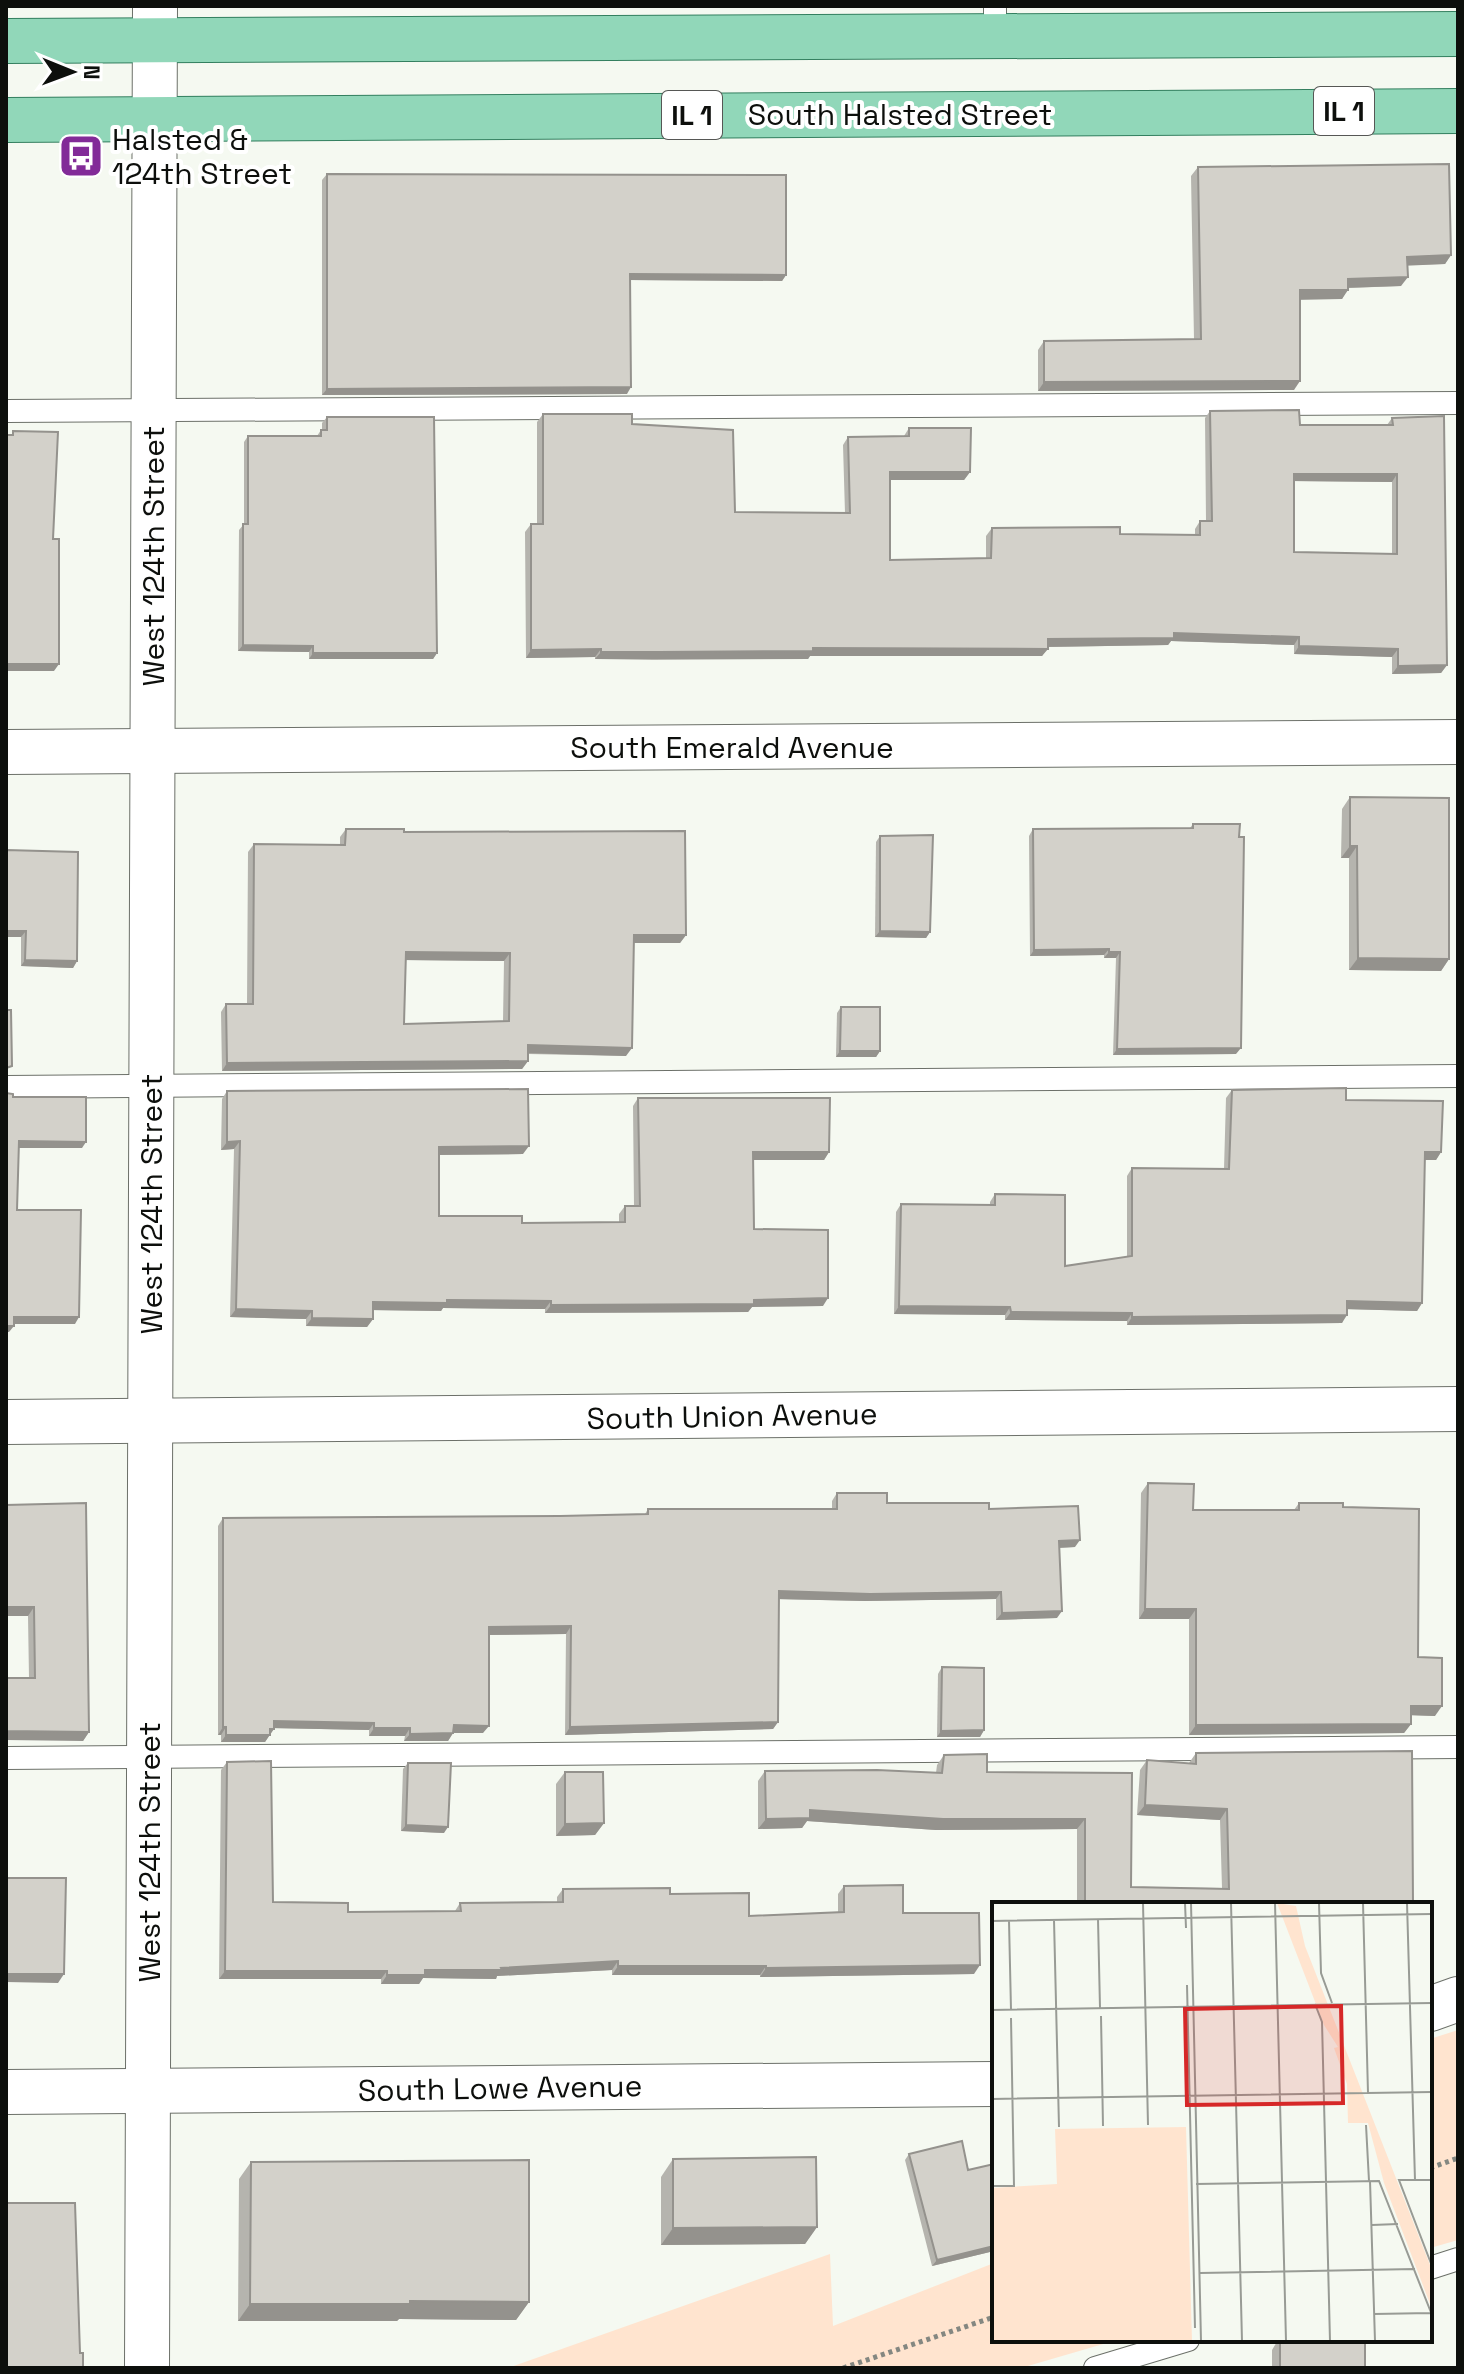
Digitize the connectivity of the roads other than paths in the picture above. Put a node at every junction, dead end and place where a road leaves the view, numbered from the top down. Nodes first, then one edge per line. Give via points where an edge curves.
1 (1358, 20) edge
2 (995, 21) edge
3 (155, 23) edge
4 (1458, 34) edge
5 (6, 41) edge
6 (1458, 111) edge
7 (154, 118) junction
8 (6, 120) edge
9 (1458, 403) edge
10 (153, 410) junction
11 (6, 411) edge
12 (1458, 742) edge
13 (152, 751) junction
14 (6, 752) edge
15 (1458, 1076) edge
16 (151, 1086) junction
17 (6, 1087) edge
18 (1458, 1409) edge
19 (6, 1422) edge
20 (150, 1422) junction
21 (1458, 1747) edge
22 (149, 1757) junction
23 (6, 1758) edge
24 (1458, 1999) edge
25 (1432, 2008) edge
26 (992, 2084) edge
27 (148, 2091) junction
28 (6, 2092) edge
29 (1458, 2259) edge
30 (1432, 2267) edge
31 (1183, 2342) edge
32 (1123, 2364) edge
33 (147, 2368) edge
34 (1095, 2368) edge

1 - 2 main road
1 - 4 main road
2 - 3 main road
3 - 5 main road
3 - 7 street, West 124th Street
6 - 7 main road, South Halsted Street / IL 1
7 - 8 main road, South Halsted Street / IL 1
7 - 10 street, West 124th Street
9 - 10 lane
10 - 11 lane
10 - 13 street, West 124th Street
12 - 13 street, South Emerald Avenue
13 - 14 street, South Emerald Avenue
13 - 16 street, West 124th Street
15 - 16 lane
16 - 17 lane
16 - 20 street, West 124th Street
18 - 20 street, South Union Avenue
19 - 20 street, South Union Avenue
20 - 22 street, West 124th Street
21 - 22 lane
22 - 23 lane
22 - 27 street, West 124th Street
24 - 25 street
26 - 27 street, South Lowe Avenue
27 - 28 street, South Lowe Avenue
27 - 33 street, West 124th Street
29 - 30 lane
31 - 32 lane
32 - 34 lane

